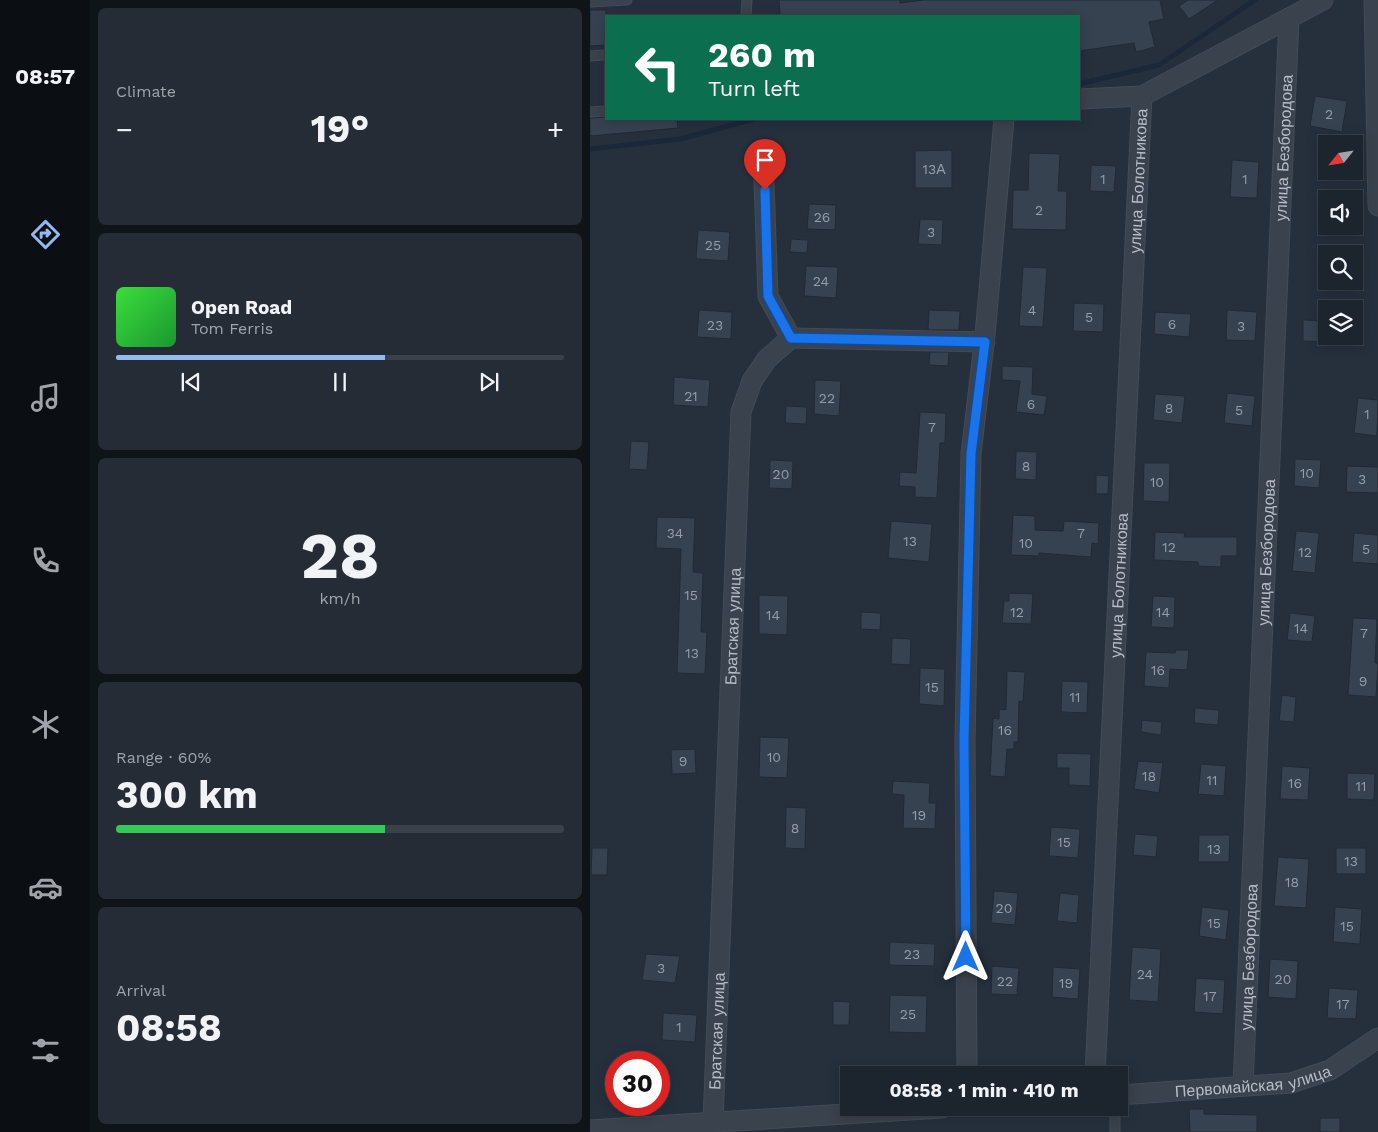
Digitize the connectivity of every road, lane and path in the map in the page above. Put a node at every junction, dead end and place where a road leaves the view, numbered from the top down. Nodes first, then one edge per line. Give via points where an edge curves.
1 (628, 0) edge
2 (746, 0) edge
3 (1324, 0) edge
4 (1374, 0) edge
5 (590, 2) edge
6 (746, 15) edge
7 (1289, 18) junction
8 (605, 55) edge
9 (590, 56) edge
10 (1142, 96) junction
11 (1080, 99) edge
12 (1377, 101) edge
13 (605, 111) edge
14 (590, 112) edge
15 (1004, 120) edge
16 (763, 154) dead end
17 (1378, 206) edge
18 (791, 338) junction
19 (985, 342) junction
20 (1378, 1038) edge
21 (967, 1066) edge
22 (1095, 1066) edge
23 (1243, 1086) junction
24 (1128, 1094) edge
25 (840, 1114) edge
26 (1115, 1116) edge
27 (713, 1122) junction
28 (590, 1130) edge
29 (1115, 1132) edge

1 - 5 lane
2 - 6 lane
3 - 7 street
4 - 12 street
7 - 10 street
7 - 23 street, улица Безбородова
8 - 9 lane
10 - 11 street
10 - 22 street, улица Болотникова
12 - 17 street
13 - 14 lane
15 - 19 street
16 - 18 street via 768,296
18 - 19 street
18 - 27 street, Братская улица via 767,359 752,381 740,412
19 - 21 street via 971,463 964,740
20 - 23 street, Первомайская улица via 1330,1070 1290,1083
23 - 24 street, Первомайская улица
25 - 27 street
26 - 29 lane
27 - 28 street

